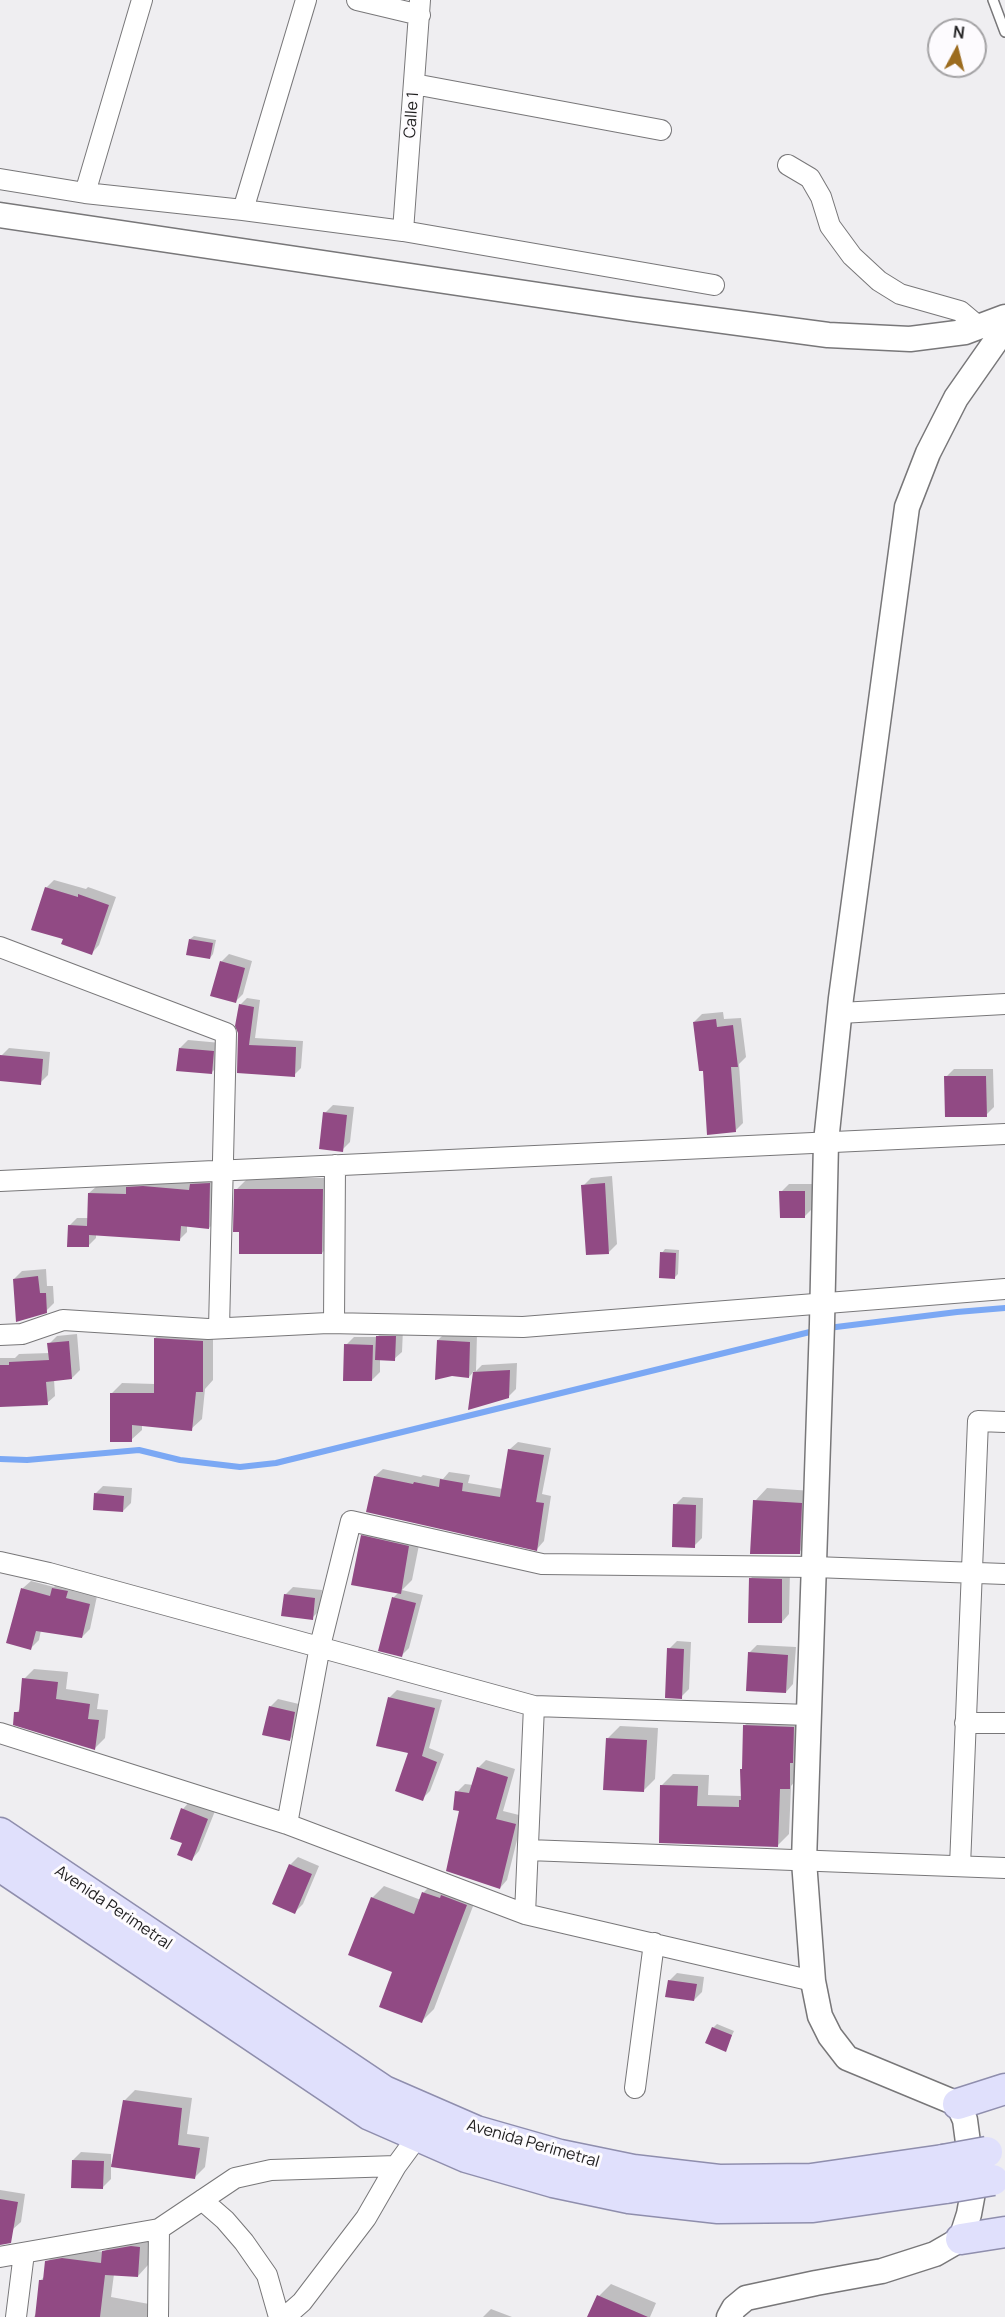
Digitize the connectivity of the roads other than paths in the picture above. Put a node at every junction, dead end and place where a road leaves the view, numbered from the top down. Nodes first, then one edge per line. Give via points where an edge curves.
1 (142, 0) edge
2 (306, 0) edge
3 (357, 0) edge
4 (993, 0) edge
5 (420, 7) edge
6 (1005, 32) edge
7 (414, 84) junction
8 (661, 130) dead end
9 (788, 165) dead end
10 (0, 179) edge
11 (85, 193) junction
12 (243, 210) junction
13 (0, 215) edge
14 (403, 231) junction
15 (714, 285) dead end
16 (1005, 317) edge
17 (979, 327) junction
18 (1005, 328) edge
19 (0, 947) edge
20 (1005, 1004) edge
21 (840, 1013) junction
22 (1005, 1134) edge
23 (826, 1142) junction
24 (335, 1165) junction
25 (222, 1171) junction
26 (0, 1182) edge
27 (1005, 1289) edge
28 (334, 1323) junction
29 (821, 1324) junction
30 (219, 1328) junction
31 (0, 1335) edge
32 (1005, 1422) edge
33 (0, 1562) edge
34 (814, 1567) junction
35 (970, 1573) junction
36 (1005, 1574) edge
37 (320, 1646) junction
38 (534, 1706) junction
39 (809, 1715) junction
40 (965, 1723) junction
41 (1005, 1723) edge
42 (0, 1732) edge
43 (287, 1824) junction
44 (0, 1833) edge
45 (528, 1850) junction
46 (804, 1861) junction
47 (0, 1866) edge
48 (960, 1866) junction
49 (1005, 1868) edge
50 (525, 1914) junction
51 (654, 1944) junction
52 (813, 1982) junction
53 (635, 2088) dead end
54 (1005, 2089) edge
55 (958, 2104) junction
56 (418, 2136) junction
57 (997, 2164) edge
58 (396, 2166) junction
59 (945, 2174) junction
60 (202, 2200) junction
61 (159, 2229) junction
62 (1005, 2232) edge
63 (961, 2239) junction
64 (24, 2253) junction
65 (0, 2257) edge
66 (16, 2317) edge
67 (158, 2317) edge
68 (279, 2317) edge
69 (285, 2317) edge
70 (729, 2317) edge

1 - 11 street
2 - 12 street
3 - 5 street
4 - 6 lane
5 - 7 street, Calle 1
7 - 8 street
7 - 14 street, Calle 1
9 - 17 street via 810,178 830,226 852,256 879,281 900,294 960,311
10 - 11 street
11 - 12 street
12 - 14 street
13 - 17 street via 828,335 910,339
14 - 15 street
16 - 17 street
18 - 21 street via 956,398 907,507
19 - 25 street via 226,1033
20 - 21 street
21 - 23 street
22 - 23 street
23 - 24 street
23 - 29 street
24 - 25 street
24 - 28 street
25 - 26 street
25 - 30 street
27 - 29 street
28 - 29 street via 523,1327
28 - 30 street
29 - 34 street
30 - 31 street via 63,1320 22,1334
32 - 35 street via 978,1421
33 - 37 street
34 - 35 street
34 - 37 street via 542,1564 351,1521
34 - 39 street
35 - 36 street
35 - 40 street
37 - 38 street
37 - 43 street
38 - 39 street
38 - 45 street
39 - 46 street
40 - 41 street
40 - 48 street
42 - 43 street
43 - 50 street
44 - 59 main road, Avenida Perimetral via 384,2091 476,2131 560,2155 633,2170 719,2180
45 - 46 street
45 - 50 street
46 - 48 street
46 - 52 street
47 - 56 main road, Avenida Perimetral via 370,2115
48 - 49 street
50 - 51 street
51 - 52 street
51 - 53 street
52 - 55 street via 820,2016 848,2058
54 - 55 main road
55 - 63 street via 965,2120 974,2187
56 - 58 street
56 - 59 main road, Avenida Perimetral via 466,2157 553,2182 629,2198 718,2208 813,2207
57 - 59 main road, Avenida Perimetral, bridge
58 - 60 street via 271,2170 235,2178
58 - 69 street via 366,2218 302,2302
60 - 61 street
60 - 68 street via 238,2235 267,2275
61 - 64 street
61 - 67 street
62 - 63 main road
63 - 70 street via 935,2254 882,2271 746,2298
64 - 65 street
64 - 66 street

